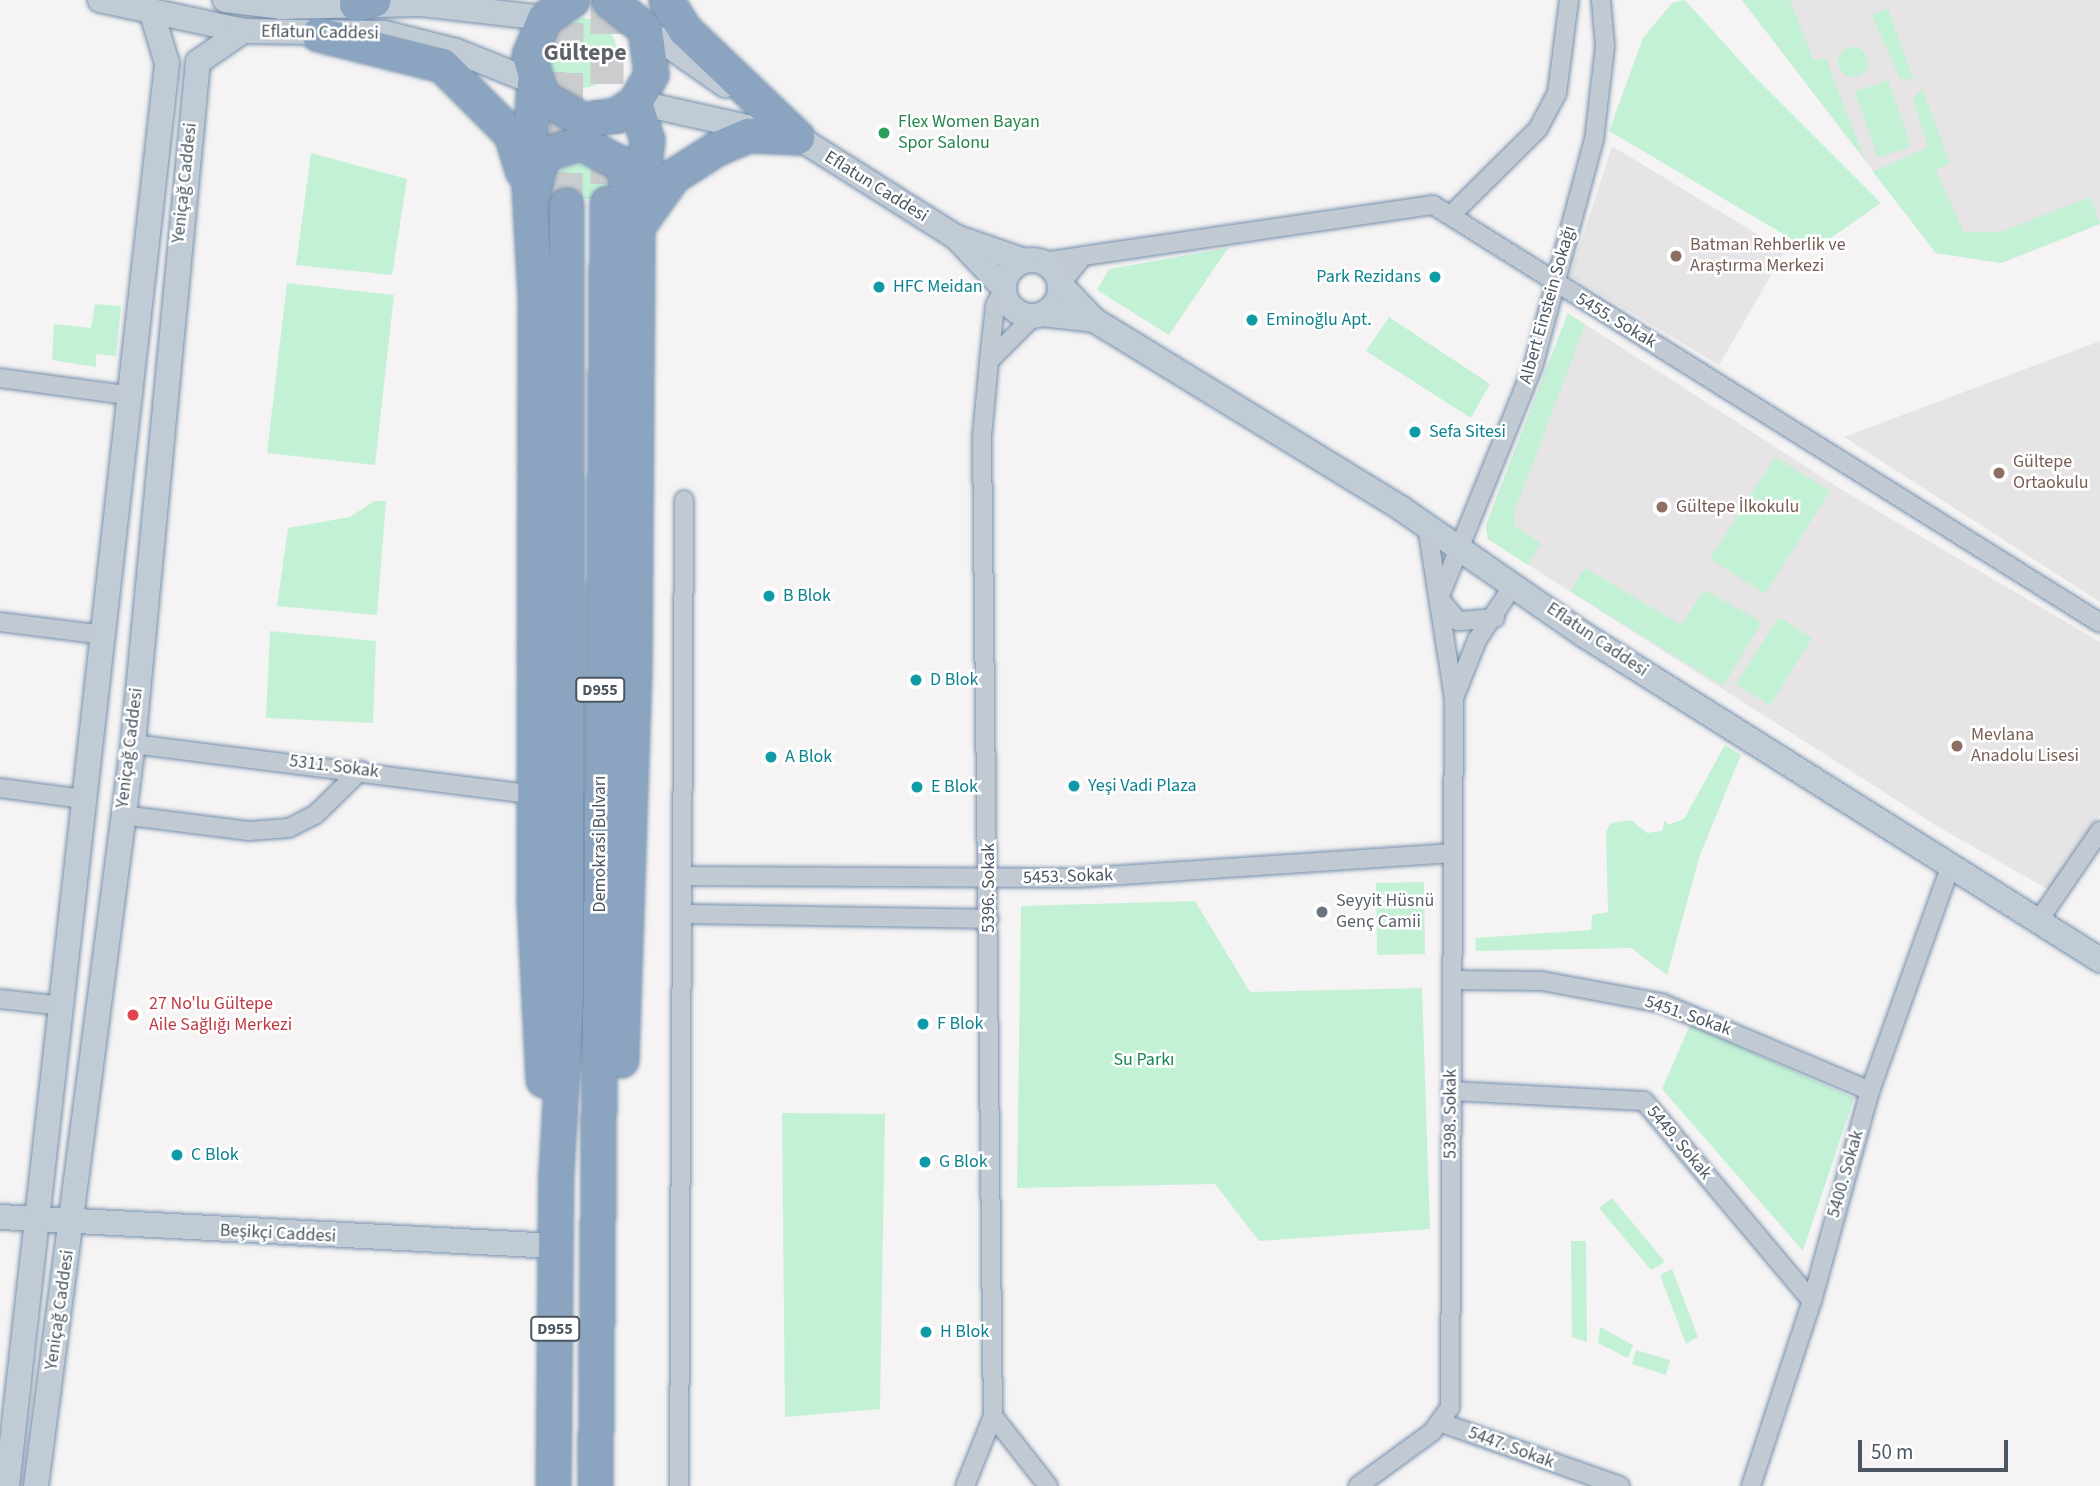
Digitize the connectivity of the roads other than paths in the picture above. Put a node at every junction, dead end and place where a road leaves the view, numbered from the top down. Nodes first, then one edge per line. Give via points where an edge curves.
1 (100, 0) edge
2 (225, 0) edge
3 (572, 0) edge
4 (609, 0) edge
5 (666, 0) edge
6 (1569, 0) edge
7 (1601, 0) edge
8 (365, 2) edge
9 (280, 3) edge
10 (541, 9) edge
11 (152, 14) junction
12 (644, 14) edge
13 (243, 31) junction
14 (318, 34) junction
15 (534, 82) junction
16 (635, 102) junction
17 (797, 137) junction
18 (607, 203) tunnel mouth
19 (566, 205) tunnel mouth
20 (529, 211) junction
21 (1451, 215) junction
22 (637, 227) junction
23 (956, 237) junction
24 (1083, 256) junction
25 (1034, 262) junction
26 (1059, 284) junction
27 (1556, 284) junction
28 (1004, 288) junction
29 (1038, 315) junction
30 (1094, 320) junction
31 (989, 361) junction
32 (0, 378) edge
33 (133, 396) junction
34 (684, 500) dead end
35 (1427, 526) junction
36 (1461, 549) junction
37 (1514, 584) junction
38 (1439, 598) junction
39 (1495, 618) junction
40 (0, 622) edge
41 (2100, 623) edge
42 (104, 635) junction
43 (1454, 698) junction
44 (133, 744) junction
45 (361, 770) junction
46 (0, 788) edge
47 (534, 795) junction
48 (83, 799) junction
49 (122, 815) junction
50 (2100, 831) edge
51 (1453, 853) junction
52 (1951, 865) junction
53 (682, 876) junction
54 (990, 880) junction
55 (682, 914) junction
56 (989, 919) junction
57 (2039, 920) junction
58 (2100, 960) edge
59 (1453, 980) junction
60 (0, 999) edge
61 (63, 1006) junction
62 (1451, 1091) junction
63 (1870, 1091) junction
64 (556, 1172) junction
65 (601, 1177) junction
66 (0, 1217) edge
67 (39, 1223) junction
68 (72, 1225) junction
69 (556, 1246) junction
70 (1812, 1301) junction
71 (993, 1416) junction
72 (1443, 1423) junction
73 (5, 1455) edge
74 (7, 1486) edge
75 (36, 1486) edge
76 (553, 1486) edge
77 (595, 1486) edge
78 (679, 1486) edge
79 (965, 1486) edge
80 (1048, 1486) edge
81 (1358, 1486) edge
82 (1620, 1486) edge
83 (1751, 1486) edge

1 - 11 street, Eflatun Caddesi
2 - 9 street, Eflatun Caddesi
3 - 10 highway
4 - 12 highway
5 - 17 highway via 685,30
6 - 21 street via 1557,93 1538,129
7 - 27 street, Albert Einstein Sokağı via 1605,46 1594,140
8 - 9 street, Eflatun Caddesi
8 - 10 street, Eflatun Caddesi
10 - 15 highway via 529,55
11 - 13 street, Eflatun Caddesi
11 - 33 street, Yeniçağ Caddesi via 167,63
12 - 16 highway via 652,67
12 - 17 street, Eflatun Caddesi
13 - 14 street, Eflatun Caddesi
13 - 44 street, Yeniçağ Caddesi via 198,62
14 - 15 street, Eflatun Caddesi via 384,33 456,51
14 - 20 highway via 442,65 511,134
15 - 16 highway via 552,107 583,120 616,115
15 - 20 highway
16 - 17 street
16 - 22 highway via 648,140
17 - 22 highway via 748,135 717,148 673,176
17 - 23 street, Eflatun Caddesi
18 - 65 highway, Demokrasi Bulvarı / D955
19 - 64 highway, Demokrasi Bulvarı / D955 via 566,997
20 - 22 highway via 539,164 551,152 581,143 622,164
20 - 47 highway via 535,295
21 - 24 street, 5455. Sokak via 1411,204
21 - 27 street, 5455. Sokak
22 - 65 highway via 624,1025
23 - 25 street
23 - 28 street
24 - 25 street, 5455. Sokak
24 - 26 street
25 - 26 street
25 - 28 street via 1010,271
26 - 29 street via 1056,302
26 - 30 street
27 - 36 street, Albert Einstein Sokağı via 1533,367
27 - 41 street, 5455. Sokak
28 - 29 street via 1009,305
28 - 31 street, 5396. Sokak via 995,306
29 - 30 street
29 - 31 street
30 - 35 street, Eflatun Caddesi
31 - 54 street, 5396. Sokak via 982,438
32 - 33 street
33 - 42 street, Yeniçağ Caddesi
34 - 53 street
35 - 36 street, Eflatun Caddesi
35 - 38 street, 5398. Sokak
36 - 37 street, Eflatun Caddesi
36 - 38 street, Albert Einstein Sokağı
37 - 39 street, 5398. Sokak
37 - 52 street, Eflatun Caddesi
38 - 39 street via 1458,621
38 - 43 street, 5398. Sokak
39 - 43 street, 5398. Sokak via 1476,640
40 - 42 street
42 - 48 street, Yeniçağ Caddesi
43 - 51 street, 5398. Sokak
44 - 45 street, 5311. Sokak
44 - 49 street, Yeniçağ Caddesi
45 - 47 street, 5311. Sokak
45 - 49 street via 315,815 289,828 249,831
46 - 48 street
47 - 64 highway via 544,1115
48 - 61 street, Yeniçağ Caddesi
49 - 68 street, Yeniçağ Caddesi
50 - 57 street
51 - 54 street, 5453. Sokak
51 - 59 street, 5398. Sokak
52 - 57 street, Eflatun Caddesi
52 - 63 street, 5400. Sokak
53 - 54 street, 5453. Sokak
53 - 55 street
54 - 56 street, 5396. Sokak
55 - 56 street
55 - 78 street
56 - 71 street, 5396. Sokak
57 - 58 street, Eflatun Caddesi
59 - 62 street, 5398. Sokak
59 - 63 street, 5451. Sokak via 1542,981 1662,1003
60 - 61 street
61 - 67 street, Yeniçağ Caddesi
62 - 70 street, 5449. Sokak via 1644,1101
62 - 72 street, 5398. Sokak via 1454,1343 1450,1407
63 - 70 street, 5400. Sokak
64 - 69 highway, Demokrasi Bulvarı / D955
65 - 77 highway, Demokrasi Bulvarı / D955
66 - 67 street, Beşikçi Caddesi
67 - 68 street, Beşikçi Caddesi
67 - 73 street, Yeniçağ Caddesi
68 - 69 street, Beşikçi Caddesi
68 - 75 street, Yeniçağ Caddesi
69 - 76 highway, Demokrasi Bulvarı / D955
70 - 83 street, 5400. Sokak
71 - 79 street
71 - 80 street
72 - 81 street
72 - 82 street, 5447. Sokak
73 - 74 street, Yeniçağ Caddesi

